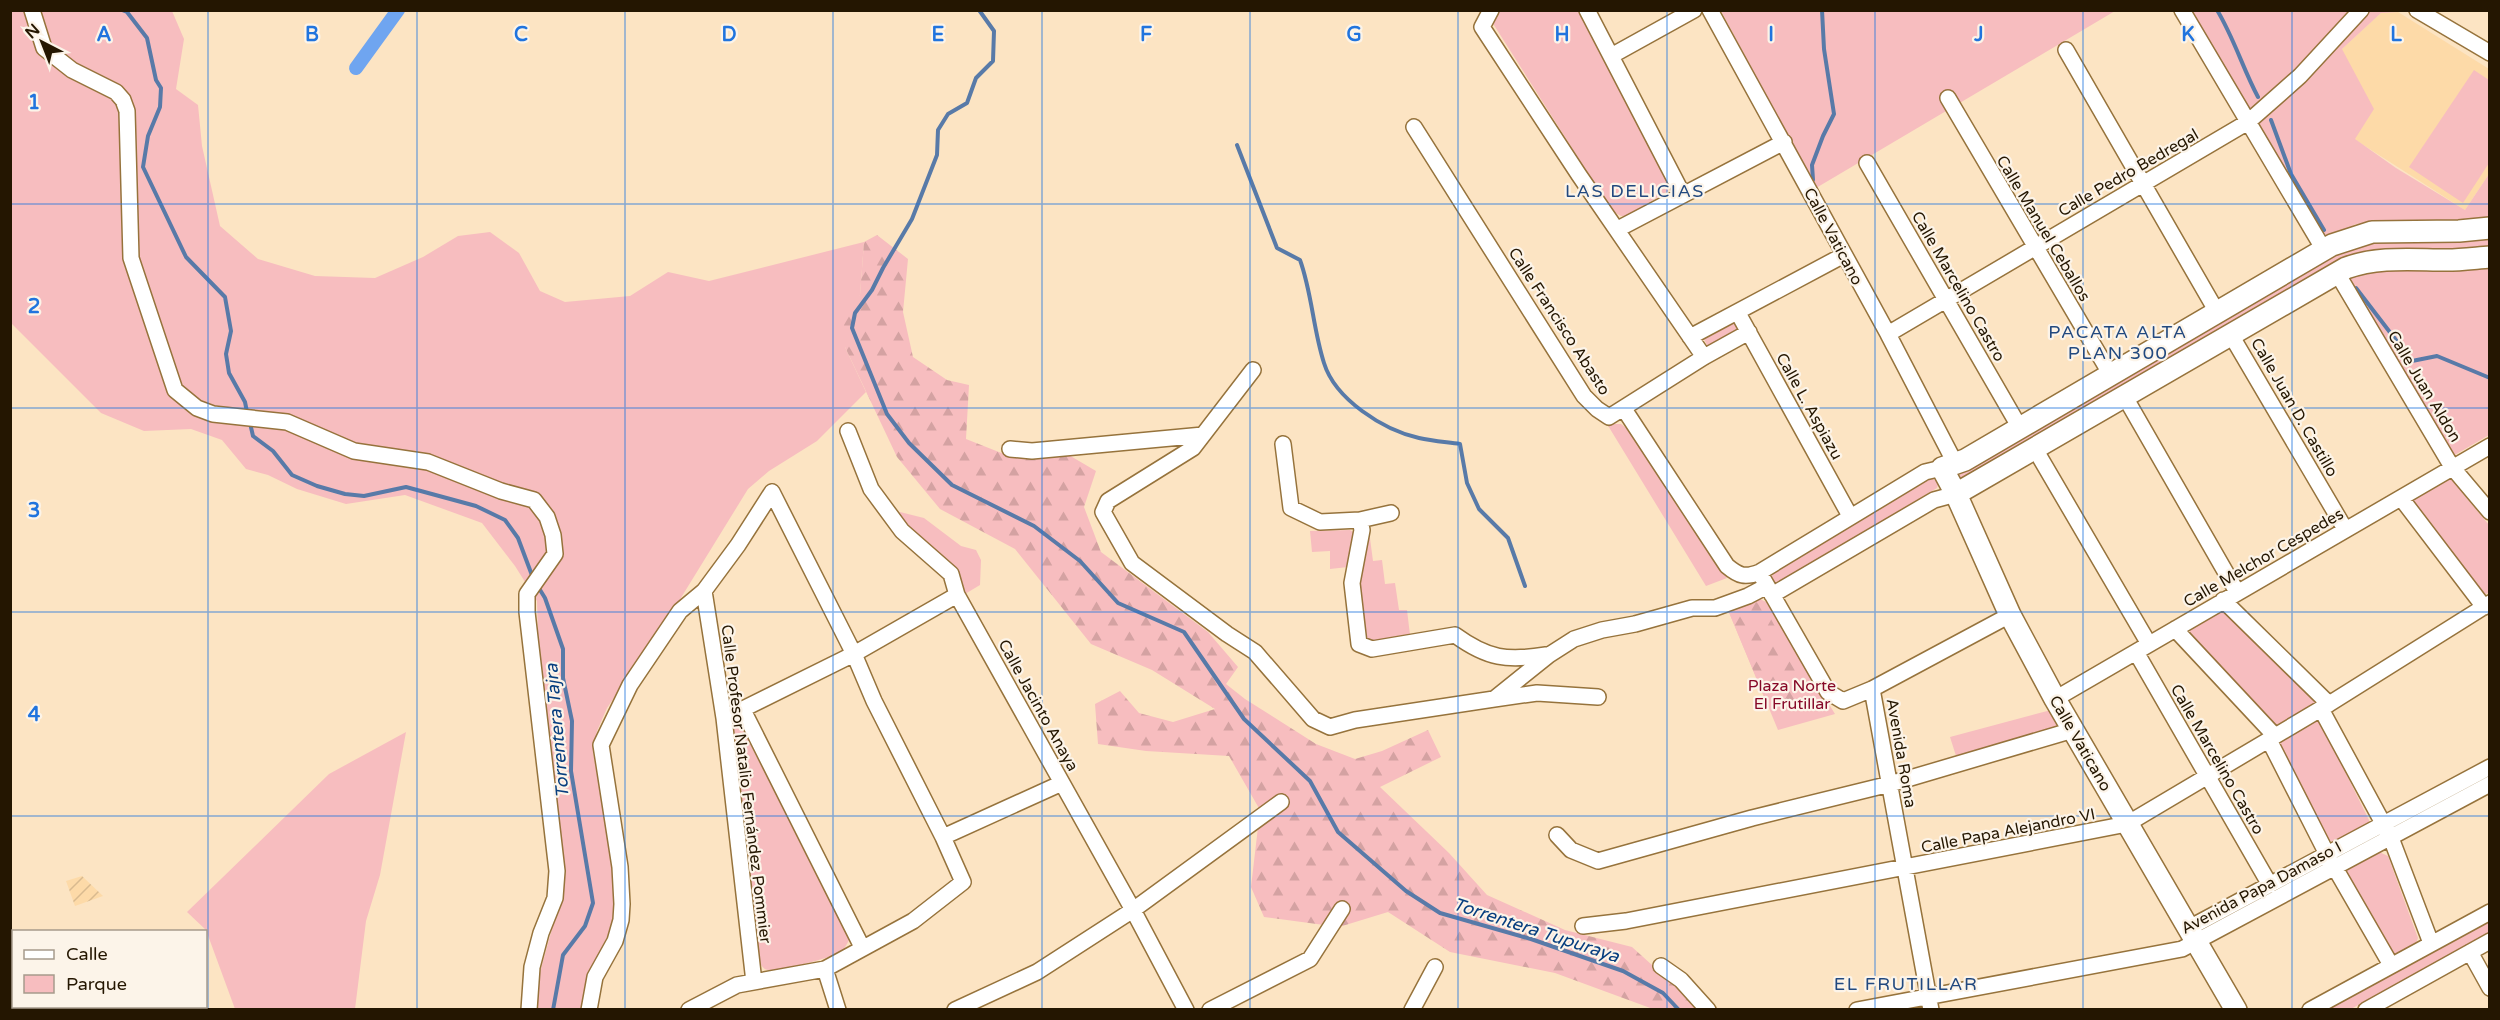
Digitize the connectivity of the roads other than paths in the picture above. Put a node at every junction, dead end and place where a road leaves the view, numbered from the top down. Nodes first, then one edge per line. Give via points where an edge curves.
1 (32, 10) edge
2 (1491, 10) edge
3 (1587, 10) edge
4 (1694, 10) edge
5 (1710, 10) edge
6 (2182, 10) edge
7 (2361, 10) edge
8 (2417, 10) edge
9 (2066, 50) dead end
10 (2490, 53) edge
11 (1611, 56) junction
12 (1948, 98) dead end
13 (2248, 122) junction
14 (1414, 127) dead end
15 (1784, 142) junction
16 (1867, 163) dead end
17 (2143, 184) junction
18 (1683, 195) junction
19 (2490, 228) edge
20 (1618, 229) junction
21 (2035, 248) junction
22 (2324, 250) junction
23 (1844, 255) junction
24 (2490, 257) edge
25 (2337, 273) junction
26 (1947, 299) junction
27 (2217, 312) junction
28 (1738, 313) junction
29 (1749, 332) junction
30 (1888, 334) junction
31 (2231, 335) junction
32 (1690, 337) junction
33 (1704, 357) junction
34 (1252, 370) dead end
35 (2112, 375) junction
36 (2125, 397) junction
37 (1624, 409) junction
38 (2020, 428) junction
39 (848, 431) dead end
40 (1203, 435) junction
41 (1283, 444) dead end
42 (2490, 446) edge
43 (1010, 449) dead end
44 (2035, 449) junction
45 (1948, 465) junction
46 (2452, 467) junction
47 (1956, 494) junction
48 (2401, 498) junction
49 (2490, 512) edge
50 (1391, 513) dead end
51 (1850, 516) junction
52 (1360, 520) junction
53 (2345, 529) junction
54 (1760, 572) junction
55 (704, 591) junction
56 (1770, 591) junction
57 (2237, 592) junction
58 (957, 595) junction
59 (2223, 600) junction
60 (2488, 605) edge
61 (2010, 615) junction
62 (2175, 629) junction
63 (2142, 648) junction
64 (854, 654) junction
65 (1549, 655) junction
66 (1872, 689) junction
67 (1598, 697) dead end
68 (1494, 699) junction
69 (2055, 699) junction
70 (2325, 706) junction
71 (743, 710) junction
72 (724, 718) junction
73 (2073, 730) junction
74 (2272, 738) junction
75 (2490, 767) edge
76 (2207, 777) junction
77 (1062, 783) junction
78 (1890, 784) junction
79 (2490, 784) edge
80 (1281, 802) dead end
81 (2127, 824) junction
82 (2387, 831) junction
83 (1557, 835) dead end
84 (943, 837) junction
85 (2327, 854) junction
86 (1905, 868) junction
87 (2336, 868) junction
88 (2270, 885) junction
89 (1342, 909) dead end
90 (1133, 910) junction
91 (2490, 912) edge
92 (1583, 926) dead end
93 (2194, 935) junction
94 (2490, 941) edge
95 (2431, 943) junction
96 (862, 947) junction
97 (2470, 952) junction
98 (2391, 965) junction
99 (1661, 966) dead end
100 (1436, 967) dead end
101 (825, 969) junction
102 (754, 982) junction
103 (2490, 988) edge
104 (1930, 1003) edge
105 (529, 1010) edge
106 (589, 1010) edge
107 (689, 1010) edge
108 (838, 1010) edge
109 (955, 1010) edge
110 (1186, 1010) edge
111 (1210, 1010) edge
112 (1412, 1010) edge
113 (1707, 1010) edge
114 (1857, 1010) edge
115 (2236, 1010) edge
116 (2310, 1010) edge
117 (2366, 1010) edge

1 - 105 street via 44,48 56,60 116,92 123,100 127,111 131,258 175,390 197,408 213,414 287,422 354,451 428,462 534,500 547,517 555,554 527,594 557,871 555,898 532,967
2 - 20 street via 1482,27
3 - 11 street
4 - 11 street
5 - 15 street, Calle Vaticano
6 - 13 street
7 - 13 street, Calle Pedro Bedregal via 2300,76
8 - 10 street
9 - 17 street
11 - 18 street
12 - 21 street, Calle Manuel Ceballos
13 - 17 street, Calle Pedro Bedregal
13 - 22 street
14 - 37 street, Calle Francisco Abasto via 1584,396 1609,417
15 - 18 street
15 - 23 street, Calle Vaticano
16 - 26 street, Calle Marcelino Castro
17 - 21 street, Calle Pedro Bedregal
17 - 27 street
18 - 20 street
19 - 22 street via 2372,232
20 - 32 street
21 - 26 street, Calle Pedro Bedregal
21 - 35 street, Calle Manuel Ceballos
22 - 27 street
23 - 28 street
23 - 30 street, Calle Vaticano
24 - 25 street via 2390,259 2361,263
25 - 31 street
25 - 46 street, Calle Juan Aldon
26 - 30 street, Calle Pedro Bedregal
26 - 38 street, Calle Marcelino Castro
27 - 35 street
28 - 29 street, Calle L. Aspiazu
28 - 32 street
29 - 33 street
29 - 51 street, Calle L. Aspiazu
30 - 45 street, Calle Vaticano
31 - 36 street
31 - 53 street, Calle Juan D. Castillo
32 - 33 street
33 - 37 street
34 - 40 street
35 - 38 street
36 - 44 street
36 - 57 street
37 - 54 street, Calle Francisco Abasto via 1727,566 1749,577
38 - 45 street via 1965,460
39 - 58 street, Calle Jacinto Anaya via 871,489 902,531 951,574
40 - 43 street via 1032,451
40 - 68 street via 1193,448 1107,501 1103,512 1132,563 1255,651 1313,719 1330,727
41 - 52 street via 1291,508 1320,522
42 - 46 street, Calle Melchor Cespedes
44 - 47 street
44 - 63 street, Calle Marcelino Castro
45 - 47 street, Calle Vaticano
45 - 51 street via 1925,472
46 - 48 street, Calle Melchor Cespedes
46 - 49 street, Calle Juan Aldon
47 - 56 street via 1934,500
47 - 61 street, Calle Vaticano
48 - 53 street, Calle Melchor Cespedes
48 - 60 street
50 - 52 street
51 - 54 street
52 - 65 street via 1362,530 1352,583 1359,644 1372,649 1455,635 1477,651 1515,660
53 - 57 street, Calle Melchor Cespedes
54 - 56 street, Avenida Roma
55 - 64 street via 772,492
55 - 72 street, Calle Profesor Natalio Fernández Pommier
55 - 106 street via 680,611 630,685 601,745 622,904 615,941 595,978
56 - 65 street via 1715,608 1692,608 1602,630 1574,639
56 - 66 street, Avenida Roma via 1831,696 1843,701
57 - 59 street, Calle Melchor Cespedes
58 - 64 street
58 - 77 street, Calle Jacinto Anaya
59 - 62 street, Calle Melchor Cespedes
59 - 70 street
60 - 70 street, Calle Papa Alejandro VI
61 - 66 street
61 - 69 street, Calle Vaticano
62 - 63 street, Calle Melchor Cespedes
62 - 74 street
63 - 69 street, Calle Melchor Cespedes
63 - 76 street, Calle Marcelino Castro
64 - 71 street
64 - 84 street
65 - 68 street
66 - 78 street, Avenida Roma
67 - 68 street via 1537,693
69 - 73 street, Calle Vaticano
70 - 74 street, Calle Papa Alejandro VI
70 - 82 street
71 - 72 street
71 - 96 street, Calle Profesor Natalio Fernández Pommier
72 - 102 street, Calle Profesor Natalio Fernández Pommier
73 - 78 street
73 - 81 street, Calle Vaticano
74 - 76 street, Calle Papa Alejandro VI
74 - 85 street
75 - 82 street, Avenida Papa Damaso I
76 - 81 street, Calle Papa Alejandro VI
76 - 88 street, Calle Marcelino Castro
77 - 84 street
77 - 90 street, Calle Jacinto Anaya
78 - 83 street via 1598,861 1571,850
78 - 86 street, Avenida Roma
79 - 82 street, Avenida Papa Damaso I
80 - 90 street
81 - 86 street, Calle Papa Alejandro VI
81 - 93 street, Calle Vaticano
82 - 85 street, Avenida Papa Damaso I
82 - 87 street, Avenida Papa Damaso I
82 - 95 street
84 - 96 street via 963,882 913,921
85 - 87 street
85 - 88 street, Avenida Papa Damaso I
86 - 92 street, Calle Papa Alejandro VI
86 - 104 street, Avenida Roma
87 - 93 street, Avenida Papa Damaso I
87 - 98 street
88 - 93 street, Avenida Papa Damaso I
89 - 111 street via 1310,959
90 - 109 street via 1037,972
90 - 110 street, Calle Jacinto Anaya
91 - 95 street
93 - 104 street, Avenida Papa Damaso I via 2182,949
93 - 115 street, Calle Vaticano
94 - 97 street
95 - 98 street
96 - 101 street
97 - 103 street
97 - 117 street
98 - 116 street
99 - 113 street via 1681,980
100 - 112 street
101 - 102 street
101 - 108 street
102 - 107 street via 737,984
104 - 114 street, Avenida Papa Damaso I

